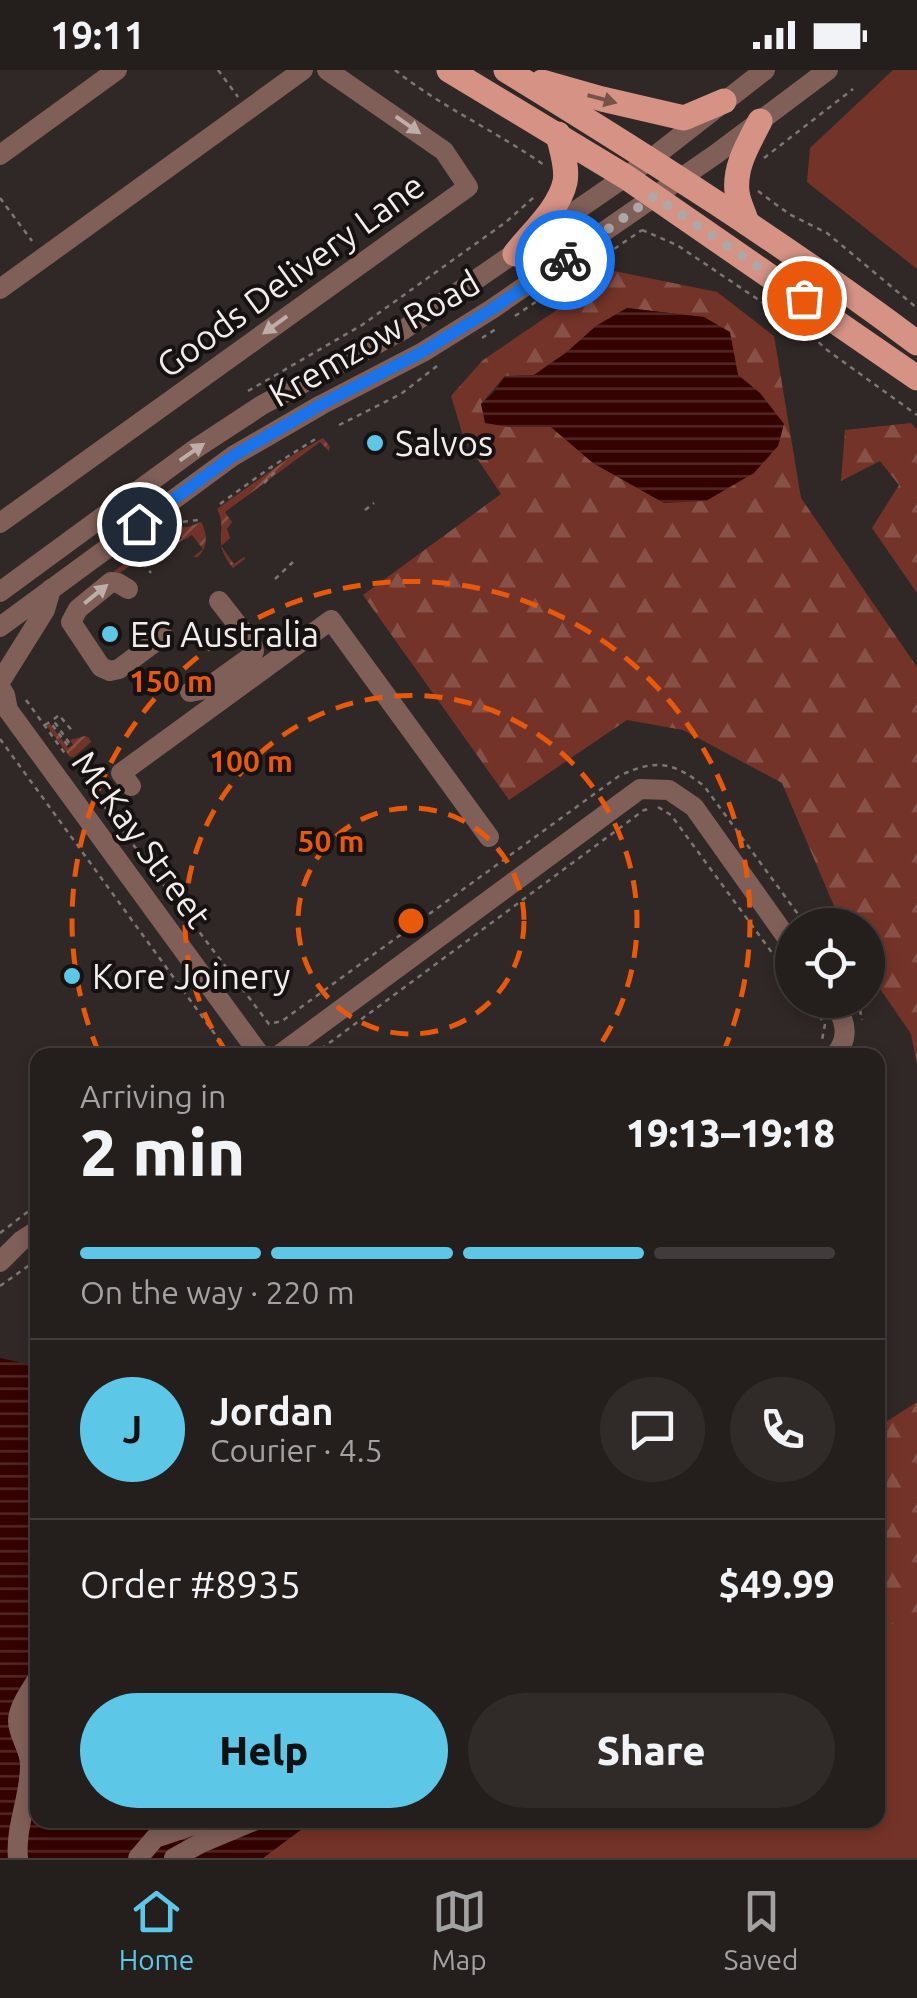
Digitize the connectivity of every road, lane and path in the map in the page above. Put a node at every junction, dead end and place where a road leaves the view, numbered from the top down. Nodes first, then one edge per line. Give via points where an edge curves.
1 (117, 70) edge
2 (303, 70) edge
3 (327, 70) edge
4 (395, 70) edge
5 (450, 70) edge
6 (765, 70) edge
7 (828, 70) edge
8 (507, 71) edge
9 (853, 89) dead end
10 (724, 101) junction
11 (760, 122) junction
12 (558, 134) junction
13 (0, 155) edge
14 (652, 160) junction
15 (547, 167) dead end
16 (758, 168) dead end
17 (626, 176) junction
18 (680, 178) junction
19 (754, 188) dead end
20 (654, 196) junction
21 (0, 198) edge
22 (532, 198) dead end
23 (747, 224) junction
24 (642, 230) dead end
25 (670, 232) dead end
26 (660, 238) junction
27 (515, 254) junction
28 (44, 257) junction
29 (0, 288) edge
30 (917, 308) edge
31 (917, 343) edge
32 (917, 378) edge
33 (238, 399) dead end
34 (917, 415) edge
35 (317, 438) dead end
36 (271, 466) junction
37 (264, 483) dead end
38 (374, 503) dead end
39 (220, 504) dead end
40 (365, 510) dead end
41 (0, 523) edge
42 (143, 562) dead end
43 (293, 562) dead end
44 (151, 573) dead end
45 (275, 579) dead end
46 (51, 589) junction
47 (128, 589) dead end
48 (0, 592) edge
49 (219, 601) dead end
50 (0, 626) edge
51 (163, 636) dead end
52 (0, 684) edge
53 (190, 692) dead end
54 (4, 708) edge
55 (44, 726) dead end
56 (74, 733) dead end
57 (0, 739) edge
58 (85, 781) dead end
59 (130, 786) dead end
60 (489, 838) dead end
61 (794, 908) edge
62 (775, 921) edge
63 (775, 957) edge
64 (264, 1018) junction
65 (820, 1018) edge
66 (842, 1018) edge
67 (257, 1024) dead end
68 (835, 1044) edge
69 (227, 1048) edge
70 (255, 1048) edge
71 (288, 1048) edge
72 (321, 1048) edge
73 (30, 1210) edge
74 (0, 1233) edge
75 (30, 1235) edge
76 (0, 1262) edge
77 (30, 1264) edge
78 (0, 1286) edge
79 (30, 1693) edge
80 (30, 1757) edge
81 (30, 1776) edge
82 (185, 1828) edge
83 (237, 1828) edge
84 (18, 1858) edge
85 (138, 1858) edge
86 (174, 1858) edge

1 - 13 street
2 - 28 street
3 -> 41 street, Goods Delivery Lane via 444,151 468,187
4 - 15 path
5 - 12 main road
6 - 10 street, Kremzow Road
7 - 11 street, Kremzow Road
8 -> 10 main road via 684,118
8 - 14 main road
9 - 16 path
10 - 14 street, Kremzow Road
11 - 18 street, Kremzow Road
11 - 23 main road via 738,176
12 - 17 main road
12 - 27 main road via 565,181 555,206
14 - 17 street, Kremzow Road
14 - 18 main road
17 - 20 main road
17 - 27 street, Kremzow Road
18 - 20 street, Kremzow Road
18 - 23 main road
19 - 30 path via 827,233
20 - 32 main road
20 - 46 street, Kremzow Road via 492,309 233,456
21 - 28 path
22 - 33 path via 362,325
23 - 31 main road
24 - 26 path
25 - 26 path
26 - 34 path via 811,335
48 -> 27 street, Kremzow Road via 262,405 403,330
28 - 29 street
35 - 36 path
36 - 37 path via 276,472
36 - 39 path
38 - 40 path
42 - 44 path
43 - 45 path
46 - 50 street, Kremzow Road
46 - 52 street
51 -> 47 street via 119,669 101,667 72,620 112,582
49 - 53 street via 254,651 206,689
52 - 54 street, McKay Street
54 - 70 street, McKay Street
55 - 56 path via 50,722 68,746 53,720 59,715
57 - 69 path
58 - 64 path
59 - 60 street via 121,773 330,620
61 - 64 path via 704,786 684,770 640,766 282,1021 269,1024
62 - 71 street via 694,807 669,790 640,789
63 - 72 path via 671,815 657,807 644,810
64 - 67 path
65 - 68 path via 822,1040
66 - 68 street
73 - 74 path
75 - 76 street
77 - 78 path
79 - 80 street via 18,1722
81 - 84 street
82 - 85 street via 155,1838
83 - 86 street

